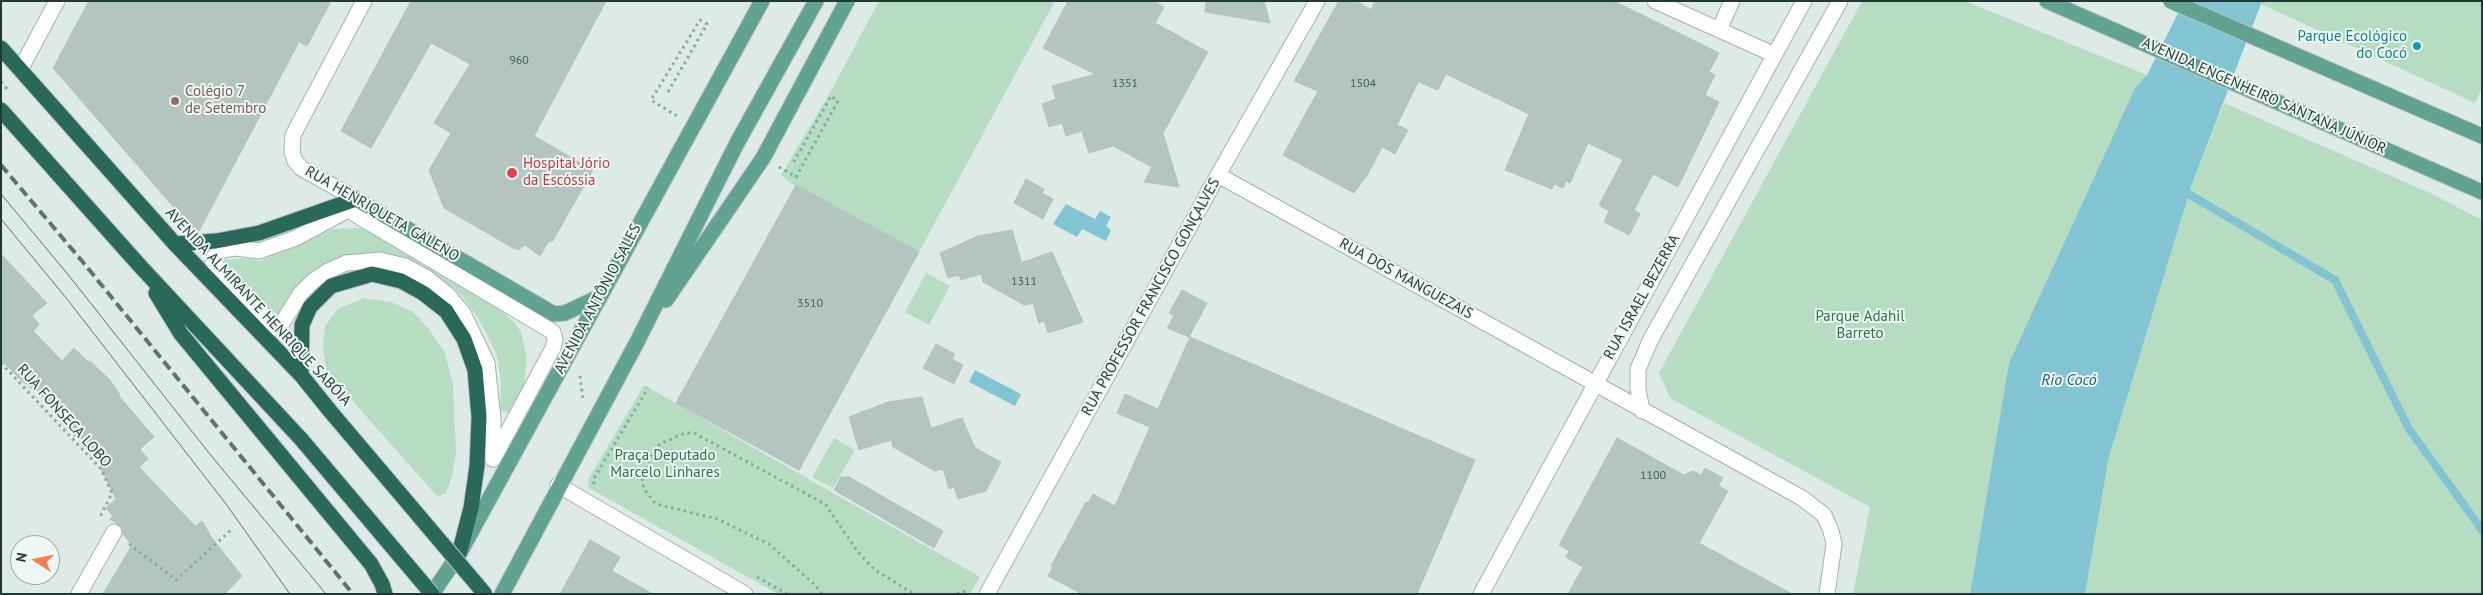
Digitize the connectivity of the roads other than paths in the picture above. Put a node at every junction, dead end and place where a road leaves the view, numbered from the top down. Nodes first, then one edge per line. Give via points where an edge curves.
1 (57, 1) edge
2 (364, 1) edge
3 (762, 1) edge
4 (816, 1) edge
5 (847, 1) edge
6 (1317, 1) edge
7 (1655, 1) edge
8 (1732, 1) edge
9 (1804, 1) edge
10 (1840, 1) edge
11 (2047, 1) edge
12 (2171, 1) edge
13 (1719, 30) junction
14 (1, 48) edge
15 (1775, 55) junction
16 (20, 70) junction
17 (1, 110) edge
18 (2482, 136) edge
19 (1218, 175) junction
20 (2482, 192) edge
21 (356, 199) junction
22 (175, 244) junction
23 (140, 266) junction
24 (600, 296) junction
25 (637, 342) junction
26 (301, 375) junction
27 (1594, 384) junction
28 (1642, 411) junction
29 (493, 448) joint
30 (558, 485) junction
31 (114, 532) road end
32 (459, 554) junction
33 (79, 594) edge
34 (385, 594) edge
35 (432, 594) edge
36 (485, 594) edge
37 (502, 594) edge
38 (745, 594) edge
39 (987, 594) edge
40 (1481, 594) edge
41 (1827, 594) edge

1 - 16 street
2 - 21 street, RUA HENRIQUETA GALENO via 293,135 292,152 301,168
3 - 24 main road, AVENIDA ANTÔNIO SALES
4 - 25 main road via 736,143
5 - 25 main road via 763,158
6 - 19 street, RUA PROFESSOR FRANCISCO GONÇALVES
7 - 13 street
8 - 13 street
9 - 15 street, RUA ISRAEL BEZERRA
10 - 28 street, RUA ISRAEL BEZERRA via 1651,339 1638,369
11 - 20 main road, AVENIDA ENGENHEIRO SANTANA JÚNIOR
12 - 18 main road
13 - 15 street
14 - 16 highway, AVENIDA ALMIRANTE HENRIQUE SABÓIA
15 - 27 street, RUA ISRAEL BEZERRA
16 - 22 highway, AVENIDA ALMIRANTE HENRIQUE SABÓIA
17 - 23 highway
19 - 27 street, RUA DOS MANGUEZAIS
19 - 39 street, RUA PROFESSOR FRANCISCO GONÇALVES
21 - 22 highway via 259,233
21 - 24 main road, RUA HENRIQUETA GALENO via 554,314 582,307
22 - 26 highway, AVENIDA ALMIRANTE HENRIQUE SABÓIA
23 - 34 highway via 181,334 371,564
23 - 35 highway, bridge via 301,438
24 - 32 main road, AVENIDA ANTÔNIO SALES
25 - 30 main road
26 - 32 highway via 302,325 310,307 331,286 372,274 401,281 446,311 464,339 475,370 479,417 471,508
26 - 36 highway, AVENIDA ALMIRANTE HENRIQUE SABÓIA, bridge
27 - 28 street, RUA DOS MANGUEZAIS
27 - 40 street, RUA ISRAEL BEZERRA
28 - 41 street, RUA DOS MANGUEZAIS via 1802,498 1824,515 1834,544
29 - 29 street via 494,459 553,348 555,340 550,328 348,210 286,242 259,251 222,250 214,257 213,263 276,328 313,281 346,263 380,260 405,266 428,278 463,314 487,363
30 - 37 main road
30 - 38 street
31 - 33 street
32 - 35 main road, AVENIDA ANTÔNIO SALES

